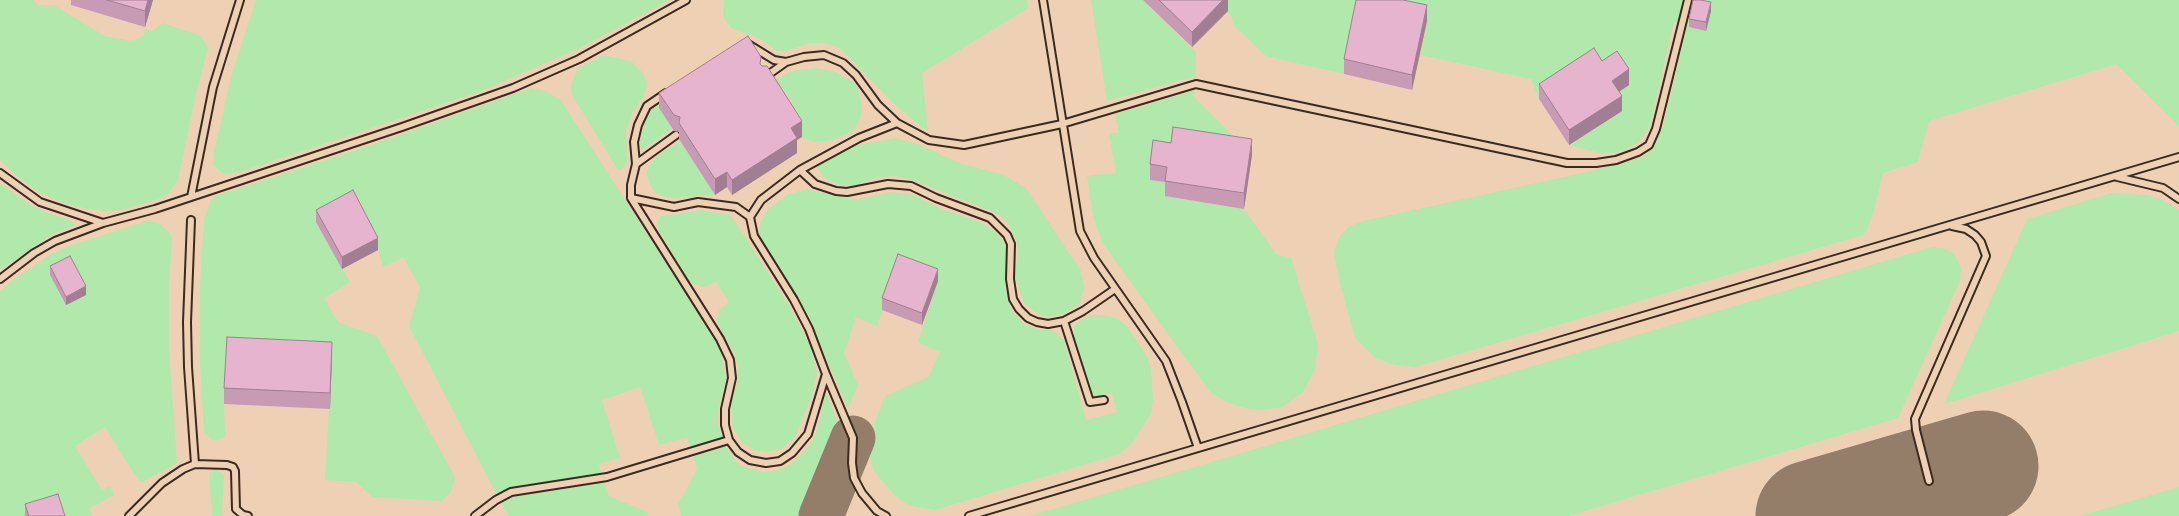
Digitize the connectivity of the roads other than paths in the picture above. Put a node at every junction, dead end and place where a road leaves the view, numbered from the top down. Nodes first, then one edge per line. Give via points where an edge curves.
1 (240, 0) edge
2 (686, 0) edge
3 (1043, 0) edge
4 (1688, 0) edge
5 (739, 43) edge
6 (786, 62) junction
7 (764, 77) edge
8 (670, 90) edge
9 (897, 123) junction
10 (1062, 124) junction
11 (676, 135) dead end
12 (2179, 157) edge
13 (636, 164) junction
14 (800, 170) junction
15 (0, 173) edge
16 (2115, 176) junction
17 (191, 197) junction
18 (632, 198) junction
19 (2179, 199) edge
20 (750, 217) junction
21 (191, 220) dead end
22 (103, 223) junction
23 (1950, 226) junction
24 (0, 279) edge
25 (1115, 289) junction
26 (1064, 321) junction
27 (826, 374) junction
28 (1104, 400) dead end
29 (729, 440) junction
30 (1198, 448) junction
31 (195, 464) junction
32 (1929, 481) dead end
33 (129, 516) edge
34 (248, 516) edge
35 (475, 516) edge
36 (886, 516) edge
37 (969, 516) edge

1 - 17 lane via 213,87
2 - 17 lane via 579,59 513,88
3 - 10 lane
4 - 10 lane via 1650,145 1616,160 1567,163 1196,84
5 - 6 lane via 748,44 774,60
6 - 7 lane
6 - 9 lane via 824,55 843,63
8 - 13 lane via 647,106 638,125 634,142
9 - 10 lane via 929,140 964,145
9 - 14 lane via 858,138
10 - 25 lane via 1080,231
11 - 13 lane
12 - 16 lane
13 - 18 lane via 631,185
14 - 20 lane via 761,200
14 - 26 lane via 815,184 836,191 888,184 911,186 990,218 1002,228 1011,244 1011,290 1019,309 1038,322
15 - 22 lane via 40,202
16 - 19 lane via 2163,188
16 - 23 lane
17 - 22 lane
18 - 20 lane via 674,207 698,202 736,207
18 - 29 lane via 730,360 732,378 725,409
20 - 27 lane via 754,236 798,307
21 - 31 lane via 187,322
22 - 24 lane via 34,252
23 - 30 lane
23 - 32 lane via 1966,229 1975,235 1986,256 1915,419
25 - 26 lane
25 - 30 lane via 1166,361
26 - 28 lane via 1090,402
27 - 29 lane via 808,434 786,457 766,463 750,460
27 - 36 lane via 853,438 854,478 877,511
29 - 35 lane via 607,477 511,492
30 - 37 lane
31 - 33 lane via 162,483
31 - 34 lane via 233,468 236,509

